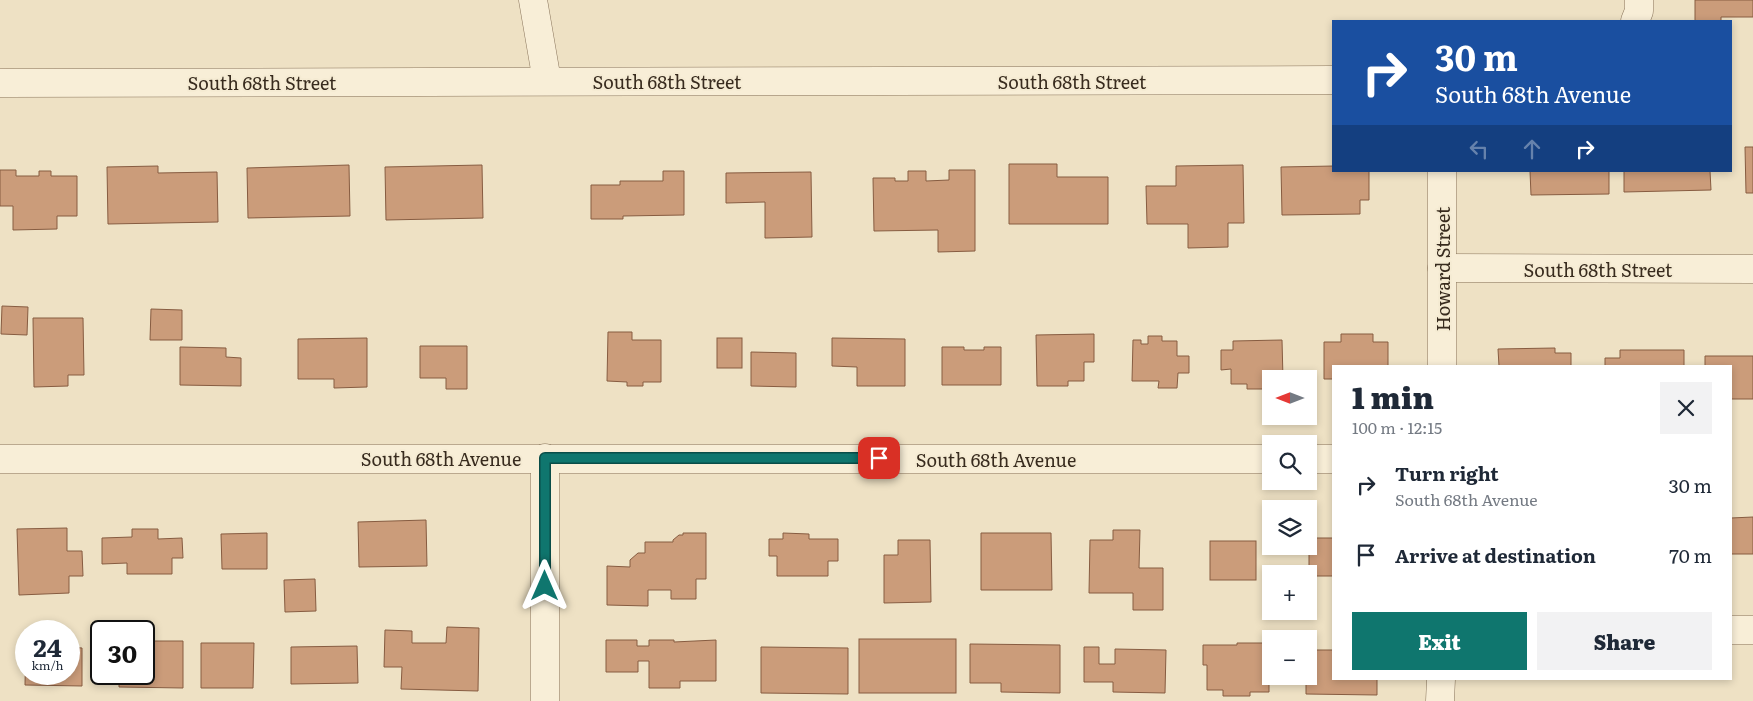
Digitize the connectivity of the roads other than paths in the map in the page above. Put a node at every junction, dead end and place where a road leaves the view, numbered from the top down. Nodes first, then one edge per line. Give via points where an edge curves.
1 (533, 0) edge
2 (1639, 0) edge
3 (1635, 20) edge
4 (1332, 80) edge
5 (0, 82) edge
6 (547, 82) junction
7 (1442, 172) edge
8 (1442, 268) junction
9 (1753, 270) edge
10 (1442, 365) edge
11 (545, 458) junction
12 (0, 459) edge
13 (1262, 459) edge
14 (1317, 459) edge
15 (1332, 459) edge
16 (1732, 630) edge
17 (1753, 630) edge
18 (1441, 680) edge
19 (545, 701) edge
20 (1440, 701) edge

1 - 6 street
2 - 3 street
4 - 6 street, South 68th Street
5 - 6 street, South 68th Street
7 - 8 street, Howard Street
8 - 9 street, South 68th Street
8 - 10 street, Howard Street
11 - 12 street, South 68th Avenue
11 - 13 street, South 68th Avenue
11 - 19 street
14 - 15 street
16 - 17 street
18 - 20 street

